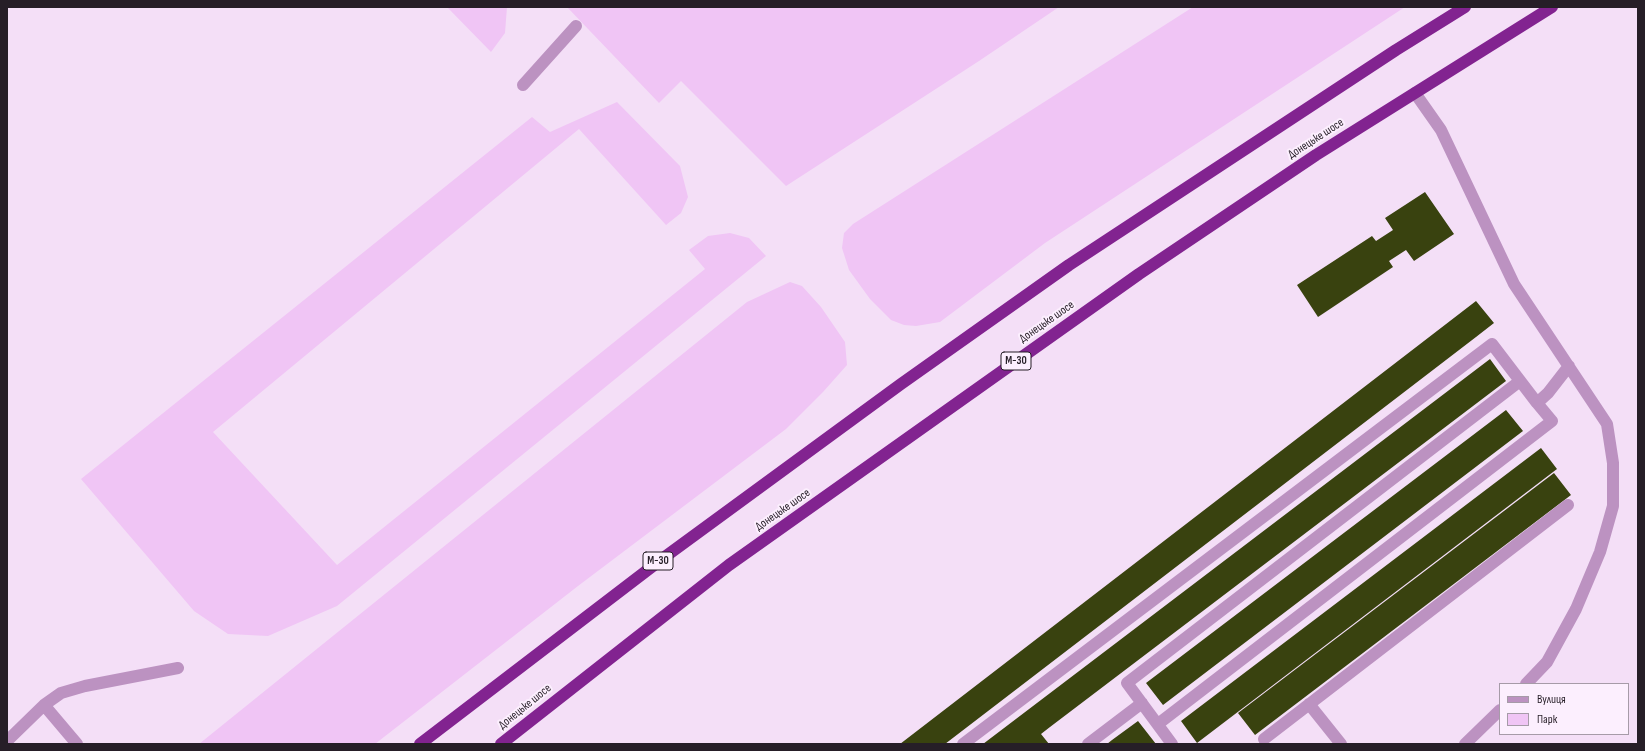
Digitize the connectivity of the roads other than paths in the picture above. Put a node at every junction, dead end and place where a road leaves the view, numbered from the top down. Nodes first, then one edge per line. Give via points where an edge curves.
1 (1466, 7) edge
2 (1552, 7) edge
3 (576, 26) dead end
4 (523, 85) dead end
5 (1415, 93) junction
6 (1569, 366) junction
7 (1520, 381) junction
8 (1537, 403) junction
9 (1568, 505) dead end
10 (178, 668) dead end
11 (1527, 683) edge
12 (1142, 703) junction
13 (1309, 704) junction
14 (44, 705) junction
15 (1499, 711) edge
16 (1158, 724) junction
17 (1264, 739) dead end
18 (7, 741) edge
19 (77, 744) edge
20 (420, 744) edge
21 (501, 744) edge
22 (964, 744) edge
23 (1088, 744) edge
24 (1172, 744) edge
25 (1341, 744) edge
26 (1465, 744) edge

1 - 20 highway, М-30 via 1396,50 1069,265 662,558
2 - 5 highway, Донецьке шосе / М-30
3 - 4 street
5 - 6 street via 1441,130 1514,284
5 - 21 highway, Донецьке шосе / М-30 via 1316,155 1139,274 749,551
6 - 8 street
6 - 11 street via 1607,424 1613,463 1613,506 1600,552 1576,609 1547,662
7 - 8 street
7 - 12 street via 1127,683
7 - 22 street via 1492,344
8 - 16 street via 1552,422
9 - 13 street
10 - 14 street via 85,686 61,693
12 - 16 street
12 - 23 street
13 - 17 street
13 - 25 street
14 - 18 street
14 - 19 street
15 - 26 street
16 - 24 street

